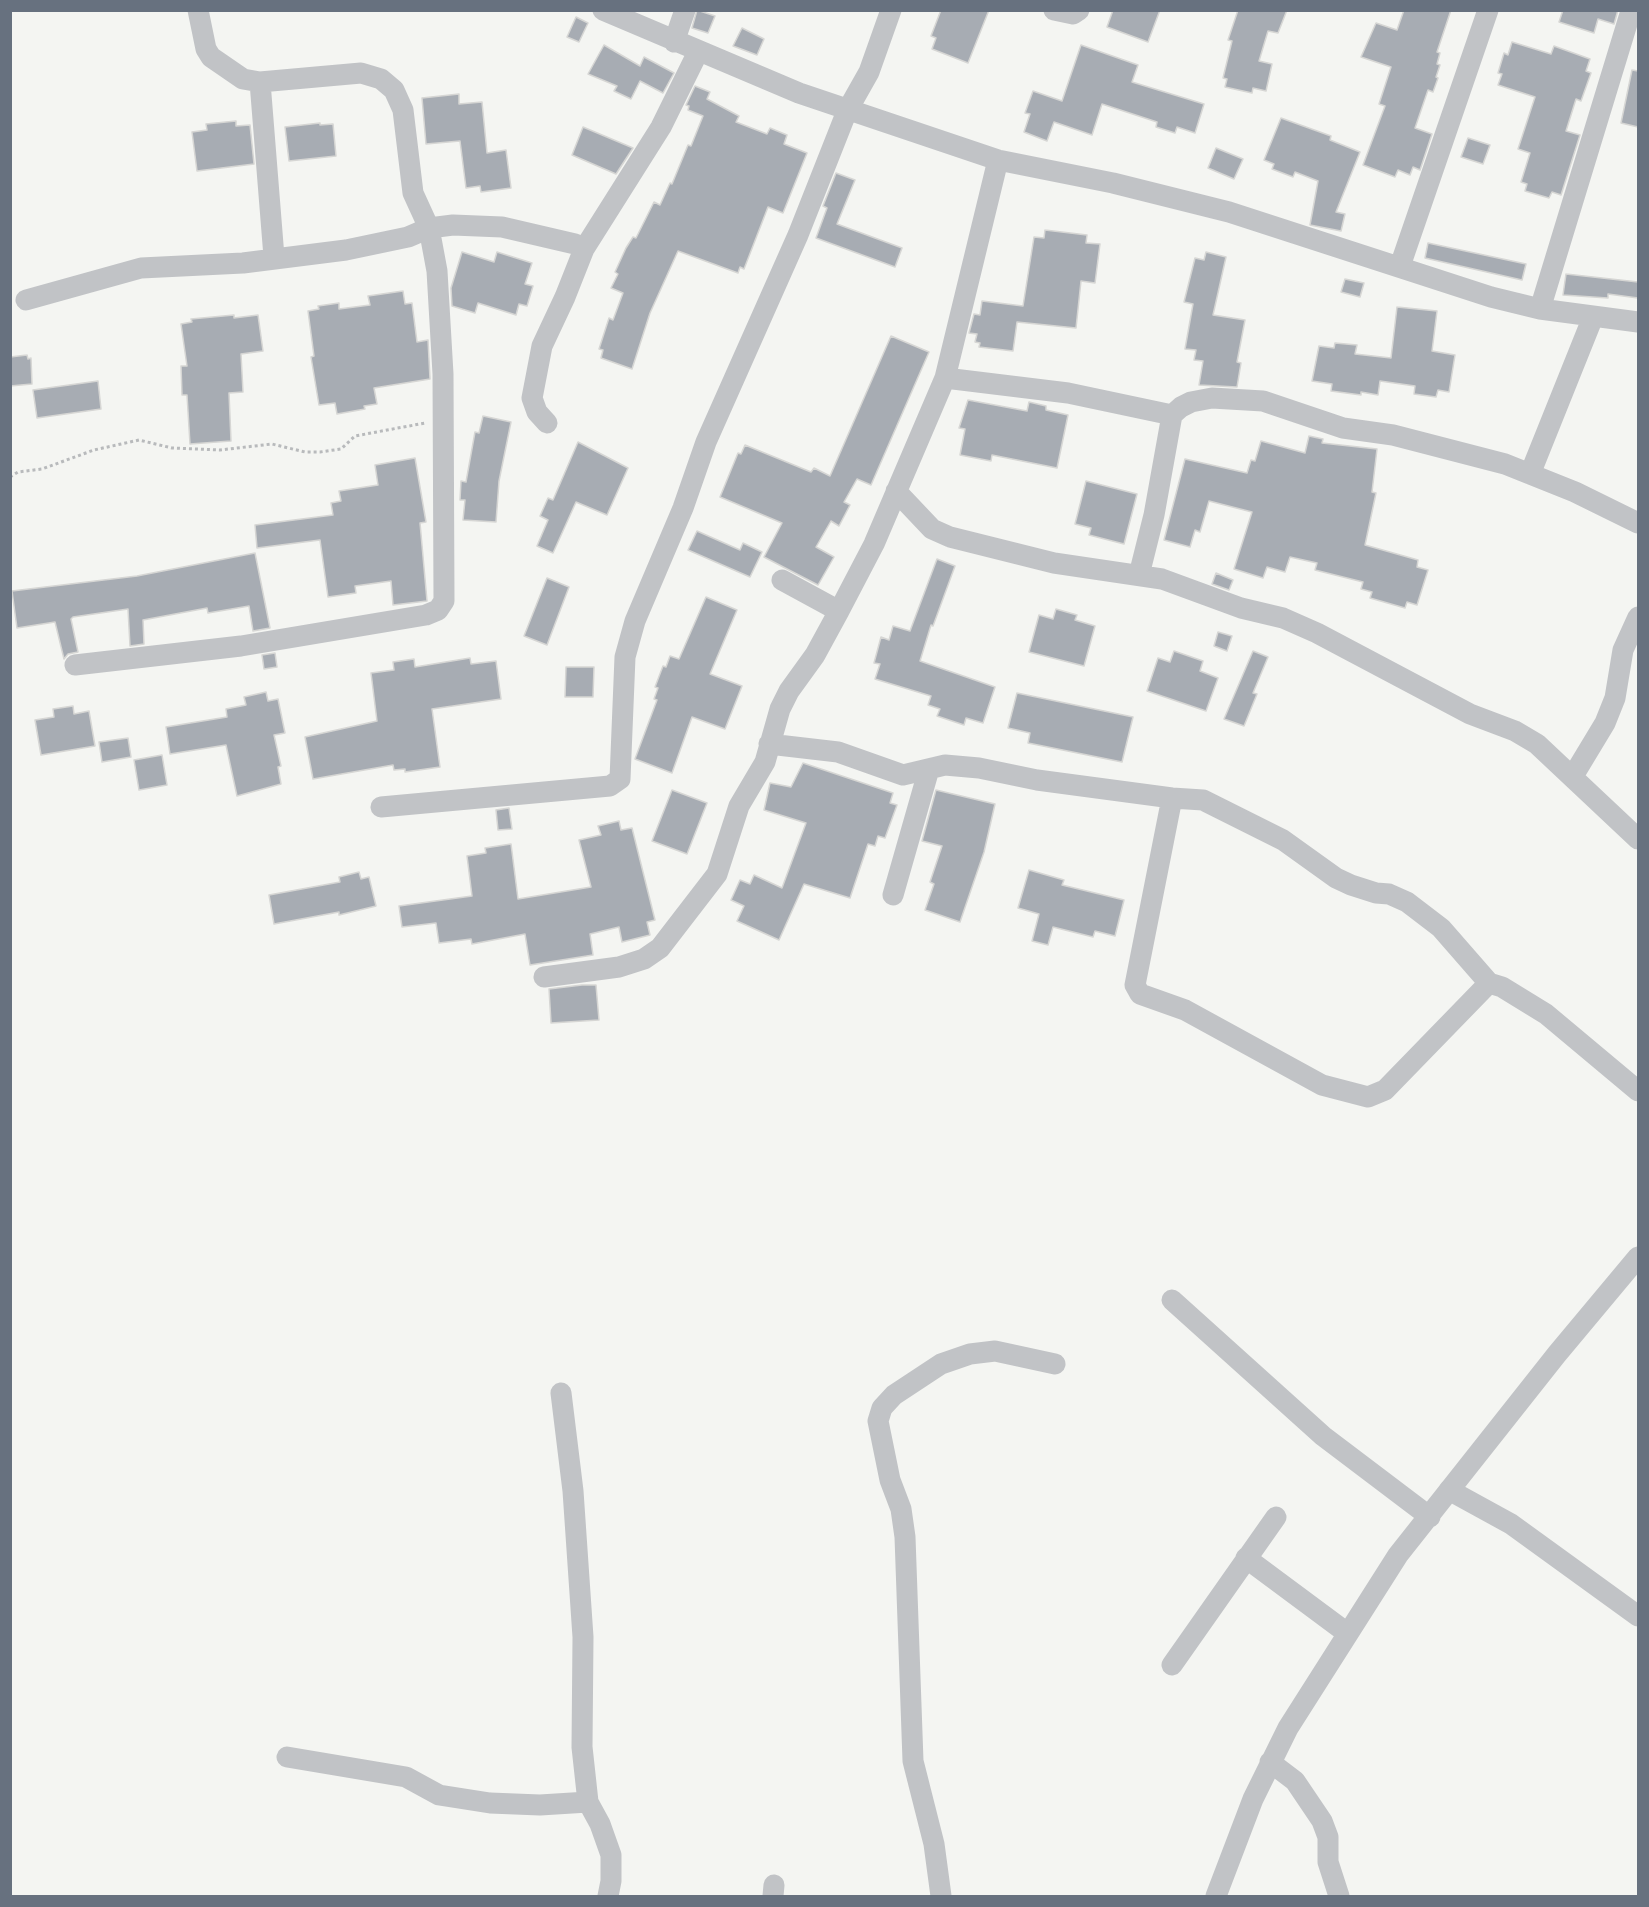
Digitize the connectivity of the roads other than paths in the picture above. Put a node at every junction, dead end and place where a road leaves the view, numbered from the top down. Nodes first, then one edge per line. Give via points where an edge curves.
1 (198, 10) edge
2 (603, 10) edge
3 (685, 10) edge
4 (891, 10) edge
5 (1054, 10) edge
6 (1079, 10) edge
7 (1488, 10) edge
8 (1630, 14) dead end
9 (674, 42) junction
10 (698, 52) junction
11 (260, 82) junction
12 (848, 111) junction
13 (998, 160) junction
14 (429, 228) junction
15 (584, 249) junction
16 (274, 257) junction
17 (1400, 266) junction
18 (26, 300) dead end
19 (1540, 309) junction
20 (1593, 317) junction
21 (1638, 322) edge
22 (945, 378) junction
23 (1172, 415) junction
24 (547, 423) dead end
25 (1530, 474) junction
26 (896, 491) junction
27 (1638, 523) edge
28 (1138, 575) junction
29 (782, 580) dead end
30 (839, 611) junction
31 (1638, 617) edge
32 (75, 665) dead end
33 (769, 744) junction
34 (929, 769) junction
35 (1573, 776) junction
36 (1172, 798) junction
37 (381, 807) dead end
38 (1638, 839) edge
39 (893, 895) dead end
40 (544, 977) dead end
41 (1489, 982) junction
42 (1638, 1091) edge
43 (1638, 1257) edge
44 (1172, 1300) dead end
45 (1055, 1364) dead end
46 (561, 1393) dead end
47 (1449, 1490) junction
48 (1276, 1517) dead end
49 (1430, 1517) junction
50 (1246, 1558) junction
51 (1638, 1616) edge
52 (1347, 1634) junction
53 (1172, 1665) dead end
54 (287, 1757) dead end
55 (1270, 1762) junction
56 (588, 1802) junction
57 (608, 1896) edge
58 (941, 1896) edge
59 (1216, 1896) edge
60 (1340, 1896) edge

1 - 11 street via 211,57 243,79
2 - 9 street
3 - 9 street
4 - 12 street via 869,72
5 - 6 street via 1073,14
7 - 17 street
8 - 19 street
9 - 10 street
10 - 12 street
10 - 15 street via 661,127
11 - 14 street via 361,73 394,90 404,110 413,193
11 - 16 street
12 - 13 street
12 - 37 street via 634,621 624,666 620,779 610,786
13 - 17 street via 1229,212
13 - 22 street
14 - 15 street via 493,225
14 - 16 street via 408,237 346,250
14 - 32 street via 437,271 442,344 444,602 438,610 241,646
15 - 24 street via 542,346 532,398
16 - 18 street via 243,263 141,268
17 - 19 street via 1443,284
19 - 20 street
20 - 21 street
20 - 25 street
22 - 23 street via 1068,393
22 - 26 street
23 - 25 street via 1191,402 1212,398 1263,401 1343,428 1393,435
23 - 28 street via 1154,515
25 - 27 street
26 - 28 street via 932,529 950,537 1054,563
26 - 30 street
28 - 35 street via 1283,618 1317,633 1470,714 1515,731 1537,744
29 - 30 street
30 - 33 street via 816,655 789,691
31 - 35 street via 1625,643 1615,698 1605,723
33 - 34 street via 838,752 903,775
33 - 40 street via 765,762 739,806 721,867 660,948 644,959 619,967
34 - 36 street via 945,765 979,768
34 - 39 street
35 - 38 street
36 - 41 street via 1203,800 1283,840 1343,882 1407,902 1441,928
36 - 41 street via 1135,985 1140,994 1185,1010 1322,1085 1368,1097 1385,1090
41 - 42 street via 1546,1014
43 - 47 street
44 - 49 street via 1323,1436
45 - 58 street via 995,1351 970,1354 941,1364 894,1395 882,1408 878,1421 905,1537 913,1761 934,1844
46 - 56 street via 573,1491 583,1636 582,1747
47 - 49 street
47 - 51 street via 1520,1530
48 - 50 street
49 - 52 street via 1398,1556
50 - 52 street
50 - 53 street
52 - 55 street
54 - 56 street via 406,1777 439,1795 490,1803
55 - 59 street
55 - 60 street via 1295,1781 1322,1821 1328,1837 1328,1862
56 - 57 street via 611,1855

